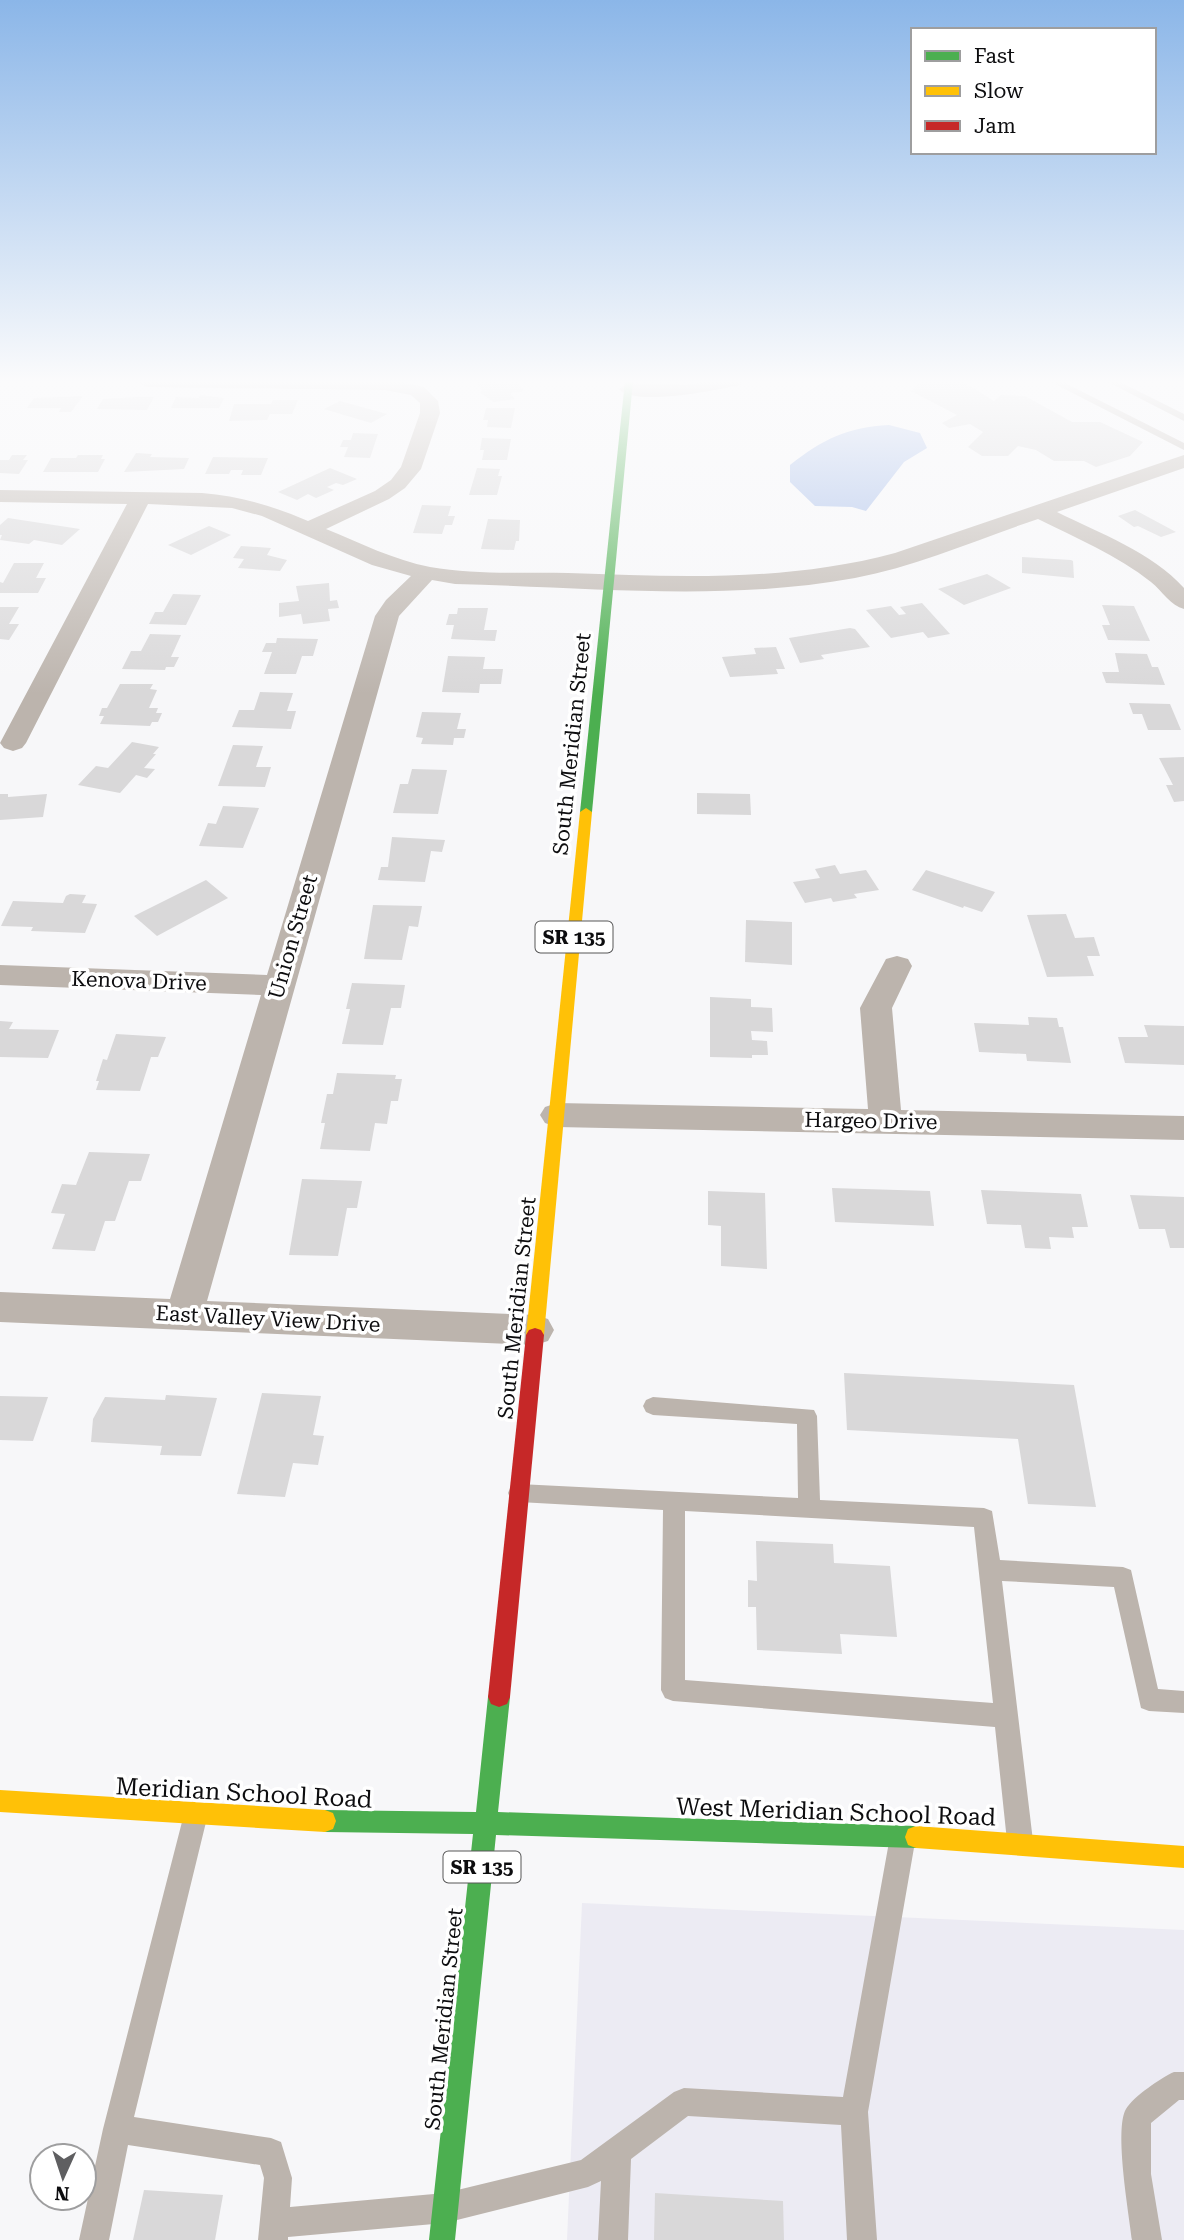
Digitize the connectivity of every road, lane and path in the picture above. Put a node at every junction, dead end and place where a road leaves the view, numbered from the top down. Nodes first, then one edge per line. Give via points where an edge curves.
1 (396, 486) edge
2 (618, 486) edge
3 (1098, 486) edge
4 (0, 496) edge
5 (140, 499) junction
6 (1039, 511) junction
7 (310, 528) junction
8 (427, 573) junction
9 (609, 582) junction
10 (1184, 602) edge
11 (13, 743) dead end
12 (897, 966) dead end
13 (0, 975) edge
14 (279, 986) junction
15 (557, 1115) junction
16 (886, 1122) junction
17 (1184, 1128) edge
18 (0, 1307) edge
19 (184, 1315) junction
20 (535, 1330) junction
21 (653, 1406) dead end
22 (519, 1493) junction
23 (674, 1501) junction
24 (809, 1508) junction
25 (990, 1570) junction
26 (1184, 1702) edge
27 (1006, 1716) junction
28 (0, 1801) edge
29 (195, 1815) junction
30 (486, 1824) junction
31 (903, 1836) junction
32 (1020, 1843) junction
33 (1184, 1857) edge
34 (1184, 2086) edge
35 (854, 2112) junction
36 (117, 2129) junction
37 (617, 2152) junction
38 (446, 2208) junction
39 (274, 2231) edge
40 (94, 2240) edge
41 (442, 2240) edge
42 (614, 2240) edge
43 (862, 2240) edge
44 (1147, 2240) edge

1 - 7 street
2 - 9 main road, South Meridian Street / SR 135
3 - 6 street
4 - 5 street
5 - 7 street via 233,502
5 - 11 street
6 - 9 street via 855,570 773,582
6 - 10 street via 1152,572
7 - 8 street via 380,560
8 - 9 street
8 - 14 street, Union Street via 387,616
9 - 15 main road, South Meridian Street / SR 135
12 - 16 street via 876,1008
13 - 14 street, Kenova Drive
14 - 19 street, Union Street
15 - 16 street, Hargeo Drive
15 - 20 main road, South Meridian Street / SR 135
16 - 17 street, Hargeo Drive
18 - 19 street, East Valley View Drive
19 - 20 street, East Valley View Drive
20 - 22 main road, South Meridian Street / SR 135
21 - 24 lane via 807,1416
22 - 23 lane
22 - 30 main road, South Meridian Street / SR 135
23 - 24 lane
23 - 27 lane via 673,1690
24 - 25 lane via 984,1518
25 - 26 lane via 1123,1577 1149,1700
25 - 27 lane
27 - 32 lane
28 - 29 main road, Meridian School Road
29 - 30 main road, Meridian School Road
29 - 36 lane
30 - 31 main road, West Meridian School Road
30 - 38 main road, South Meridian Street / SR 135
31 - 32 main road, West Meridian School Road
31 - 35 lane
32 - 33 main road, West Meridian School Road
34 - 44 lane via 1174,2086 1137,2116 1137,2174
35 - 37 lane via 684,2102
35 - 43 lane
36 - 39 lane via 271,2152 278,2178
36 - 40 lane
37 - 38 lane via 589,2173
37 - 42 lane
38 - 39 lane
38 - 41 main road, South Meridian Street / SR 135

